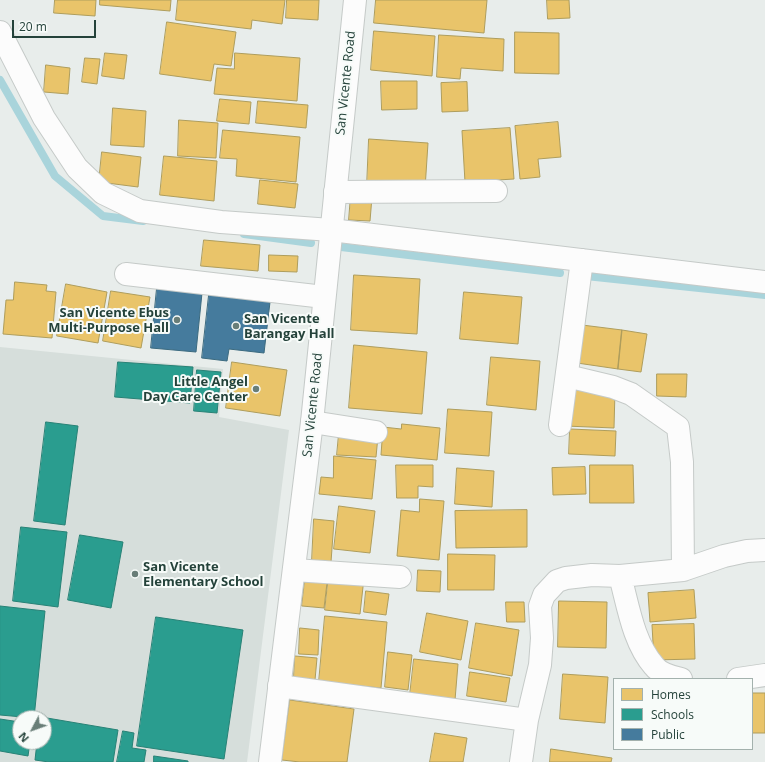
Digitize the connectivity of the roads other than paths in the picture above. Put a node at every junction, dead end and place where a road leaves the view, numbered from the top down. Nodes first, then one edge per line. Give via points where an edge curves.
1 (355, 0) edge
2 (0, 32) edge
3 (335, 192) junction
4 (496, 192) dead end
5 (331, 230) junction
6 (582, 260) junction
7 (126, 274) dead end
8 (765, 282) edge
9 (324, 297) junction
10 (567, 376) junction
11 (312, 422) junction
12 (560, 425) dead end
13 (376, 432) dead end
14 (765, 550) edge
15 (294, 570) junction
16 (683, 570) junction
17 (620, 576) junction
18 (400, 577) dead end
19 (765, 676) edge
20 (677, 678) edge
21 (747, 678) edge
22 (279, 686) junction
23 (527, 720) junction
24 (270, 762) edge
25 (521, 762) edge

1 - 3 street, San Vicente Road
2 - 5 street via 62,148 77,168 103,193 140,210 221,222
3 - 4 street
3 - 5 street, San Vicente Road
5 - 6 street
5 - 9 street, San Vicente Road
6 - 8 street
6 - 10 street
7 - 9 street
9 - 11 street, San Vicente Road
10 - 12 street
10 - 16 street via 631,394 678,427 682,462
11 - 13 street
11 - 15 street, San Vicente Road
14 - 16 street via 724,556
15 - 18 street
15 - 22 street, San Vicente Road
16 - 17 street
17 - 20 street via 638,638 654,666 668,676
17 - 23 street via 592,575 566,578 557,581 544,595 540,606 540,665
19 - 21 street
22 - 23 street
22 - 24 street, San Vicente Road
23 - 25 street

